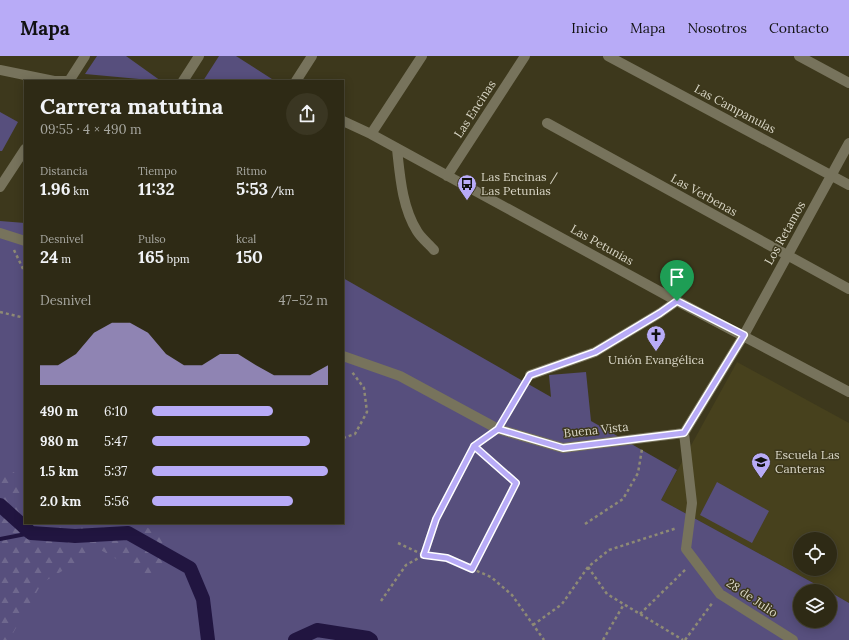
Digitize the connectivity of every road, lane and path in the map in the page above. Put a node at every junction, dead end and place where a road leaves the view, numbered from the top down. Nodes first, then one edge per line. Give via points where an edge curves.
1 (85, 56) edge
2 (199, 56) edge
3 (312, 56) edge
4 (422, 56) edge
5 (525, 56) edge
6 (608, 56) edge
7 (799, 56) edge
8 (0, 70) edge
9 (49, 80) edge
10 (71, 80) edge
11 (184, 80) edge
12 (297, 80) edge
13 (849, 83) edge
14 (344, 121) edge
15 (547, 123) dead end
16 (371, 134) junction
17 (849, 143) edge
18 (397, 149) junction
19 (24, 151) edge
20 (831, 175) junction
21 (447, 176) junction
22 (849, 185) edge
23 (1, 186) edge
24 (4, 234) edge
25 (24, 241) edge
26 (434, 250) dead end
27 (787, 255) junction
28 (24, 271) edge
29 (849, 289) edge
30 (677, 301) junction
31 (0, 312) edge
32 (24, 318) edge
33 (744, 335) junction
34 (344, 356) edge
35 (351, 370) dead end
36 (530, 375) joint
37 (849, 392) edge
38 (498, 429) junction
39 (684, 433) junction
40 (344, 438) edge
41 (643, 438) junction
42 (474, 446) junction
43 (585, 524) dead end
44 (689, 524) junction
45 (398, 543) dead end
46 (424, 555) junction
47 (695, 560) junction
48 (588, 567) junction
49 (472, 569) junction
50 (720, 594) junction
51 (382, 600) dead end
52 (624, 604) junction
53 (640, 614) junction
54 (533, 625) junction
55 (544, 640) edge
56 (603, 640) edge
57 (684, 640) edge
58 (793, 640) edge

1 - 10 street
2 - 11 street
3 - 12 street
4 - 16 street
5 - 21 street, Las Encinas
6 - 20 street, Las Campanulas
7 - 13 street
8 - 9 street
14 - 16 street, Las Petunias
15 - 27 street, Las Verbenas
16 - 18 street, Las Petunias
17 - 20 street, Los Retamos
18 - 21 street, Las Petunias
18 - 26 street via 402,188 409,214 417,232
19 - 23 street
20 - 22 street, Las Campanulas
20 - 27 street, Los Retamos
21 - 30 street, Las Petunias
24 - 25 street
24 - 28 path
27 - 29 street, Las Verbenas
27 - 33 street, Los Retamos
30 - 33 street, Las Petunias
30 - 36 street via 595,352
31 - 32 path
33 - 37 street, Las Petunias
33 - 39 street
34 - 38 street, Buena Vista via 400,376
35 - 40 path via 364,388 367,412 354,434
36 - 38 path
38 - 41 street, Buena Vista via 563,448
38 - 42 path
39 - 41 street, Buena Vista
39 - 44 street, 28 de Julio via 692,503
41 - 43 path via 638,473 623,499
42 - 46 path via 436,519
42 - 49 path via 516,483
44 - 47 street, 28 de Julio via 686,549
44 - 48 path via 609,550
45 - 46 path
46 - 49 path via 447,558
46 - 51 path via 406,565
47 - 50 street, 28 de Julio
47 - 53 path
48 - 52 path via 607,594
48 - 54 path via 562,604
49 - 54 path via 491,577 512,595
50 - 57 path
50 - 58 street, 28 de Julio
52 - 53 path
52 - 56 path
53 - 57 path
54 - 55 path

